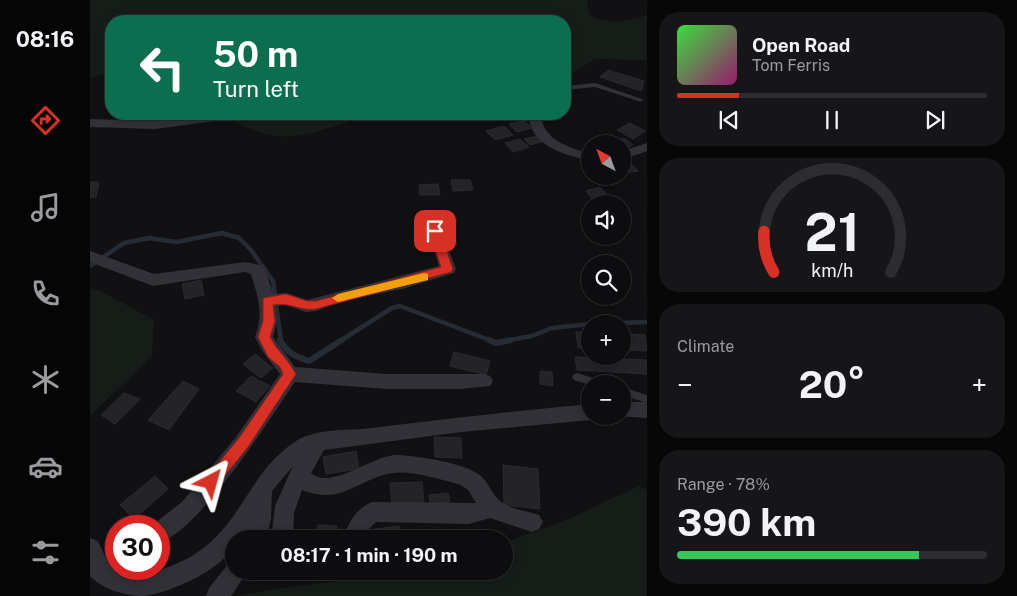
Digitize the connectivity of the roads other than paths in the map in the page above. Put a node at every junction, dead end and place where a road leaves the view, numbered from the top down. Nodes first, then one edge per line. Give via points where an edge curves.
1 (571, 87) edge
2 (640, 100) dead end
3 (192, 120) edge
4 (536, 120) edge
5 (90, 123) edge
6 (647, 147) edge
7 (581, 154) edge
8 (631, 155) edge
9 (435, 231) dead end
10 (97, 258) edge
11 (273, 301) junction
12 (290, 374) junction
13 (577, 376) dead end
14 (581, 377) edge
15 (484, 381) dead end
16 (631, 394) edge
17 (647, 399) edge
18 (631, 410) edge
19 (647, 410) edge
20 (581, 413) edge
21 (318, 443) junction
22 (299, 475) junction
23 (262, 488) junction
24 (487, 503) junction
25 (532, 522) dead end
26 (170, 524) edge
27 (258, 530) edge
28 (282, 530) edge
29 (356, 530) edge
30 (90, 548) edge
31 (105, 576) edge
32 (170, 577) edge
33 (133, 580) edge
34 (161, 580) edge
35 (230, 580) edge
36 (217, 596) edge

1 - 2 lane via 595,85
3 - 5 street via 155,125
4 - 7 street via 548,141
6 - 8 street
9 - 11 street via 448,269 316,305 306,306 286,298
10 - 11 street via 153,280 245,266 258,270
11 - 12 street via 264,337 272,353
12 - 15 street via 340,381
12 - 26 street via 243,443 195,502
13 - 14 lane
16 - 17 lane
18 - 19 street
20 - 21 street via 461,424
21 - 22 street
21 - 23 street via 305,446 284,462
22 - 24 street via 306,484 334,486 395,464 468,478 479,488
22 - 28 street via 283,511
23 - 27 street
23 - 32 street via 221,547 182,574
24 - 25 street via 498,513
24 - 29 street via 482,512 469,514 372,512
30 - 31 street via 94,565
33 - 34 street via 143,585
35 - 36 street

